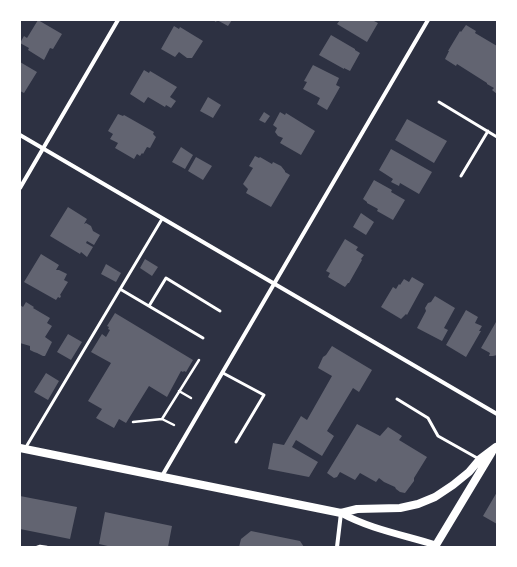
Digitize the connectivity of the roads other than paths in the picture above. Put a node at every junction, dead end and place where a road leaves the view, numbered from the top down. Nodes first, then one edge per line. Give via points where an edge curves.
1 (118, 20) edge
2 (428, 20) edge
3 (439, 102) dead end
4 (488, 131) junction
5 (20, 135) edge
6 (497, 137) edge
7 (43, 148) junction
8 (461, 176) dead end
9 (20, 188) edge
10 (162, 218) junction
11 (274, 284) junction
12 (120, 289) junction
13 (149, 306) junction
14 (220, 311) dead end
15 (203, 338) dead end
16 (222, 373) junction
17 (397, 399) dead end
18 (497, 414) edge
19 (236, 442) dead end
20 (496, 446) edge
21 (23, 448) edge
22 (480, 459) junction
23 (162, 476) junction
24 (341, 513) junction
25 (435, 546) edge
26 (337, 547) edge

1 - 7 street
2 - 11 street
3 - 4 lane
4 - 6 lane
4 - 8 lane
5 - 7 street
7 - 9 street
7 - 10 street
10 - 11 street
10 - 12 lane
11 - 16 street
11 - 18 street
12 - 13 lane
12 - 21 lane
13 - 14 lane via 166,278
13 - 15 lane
16 - 19 lane via 264,395
16 - 23 street
17 - 22 lane via 428,418 438,436
20 - 22 main road
20 - 25 main road
21 - 23 main road
22 - 24 main road via 453,486 418,504 400,508 357,509
23 - 24 main road
24 - 25 street via 368,525
24 - 26 street

